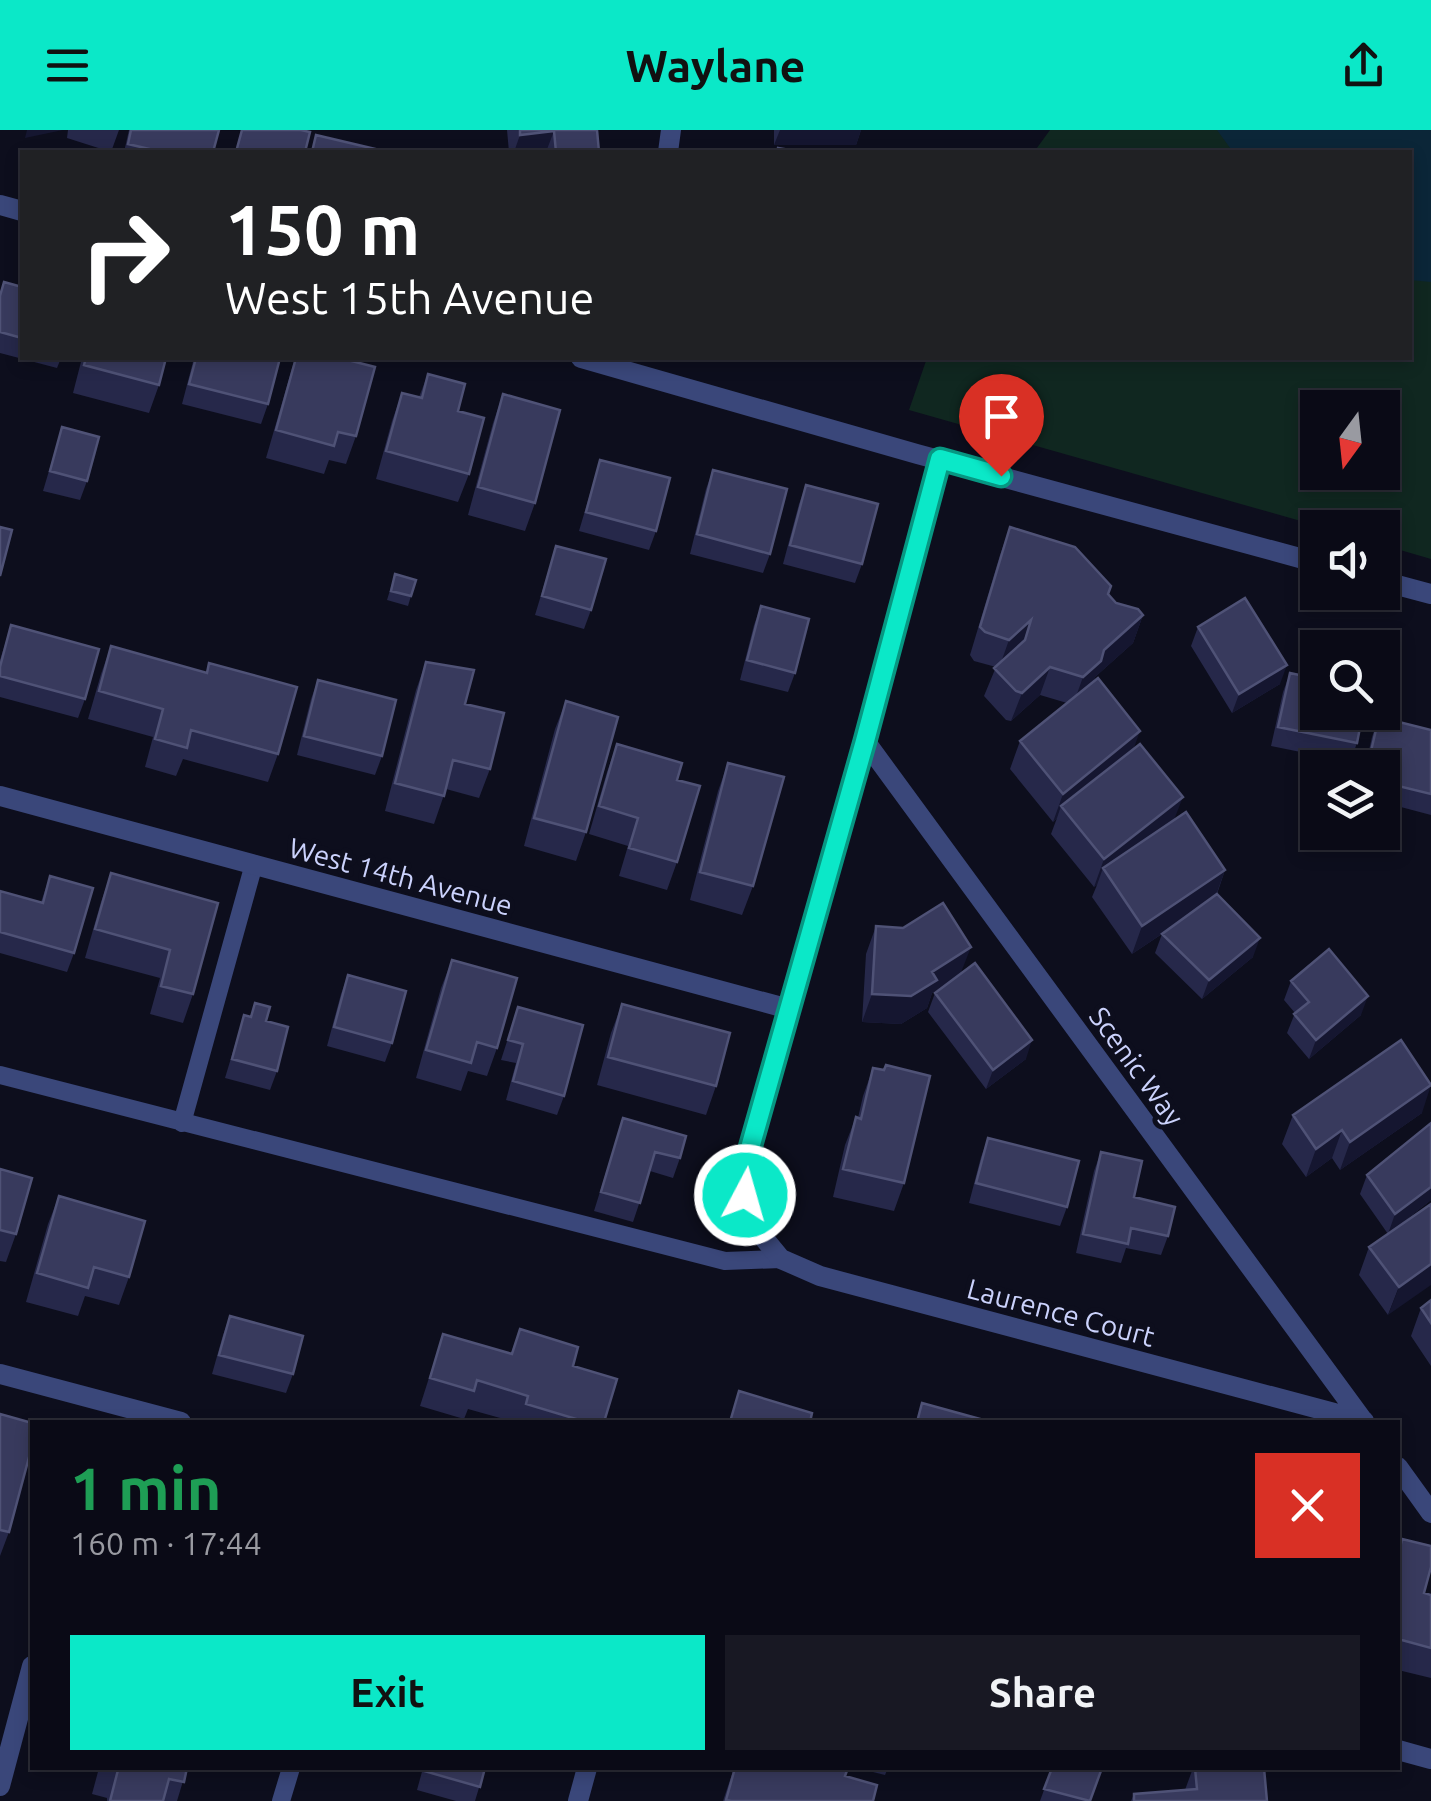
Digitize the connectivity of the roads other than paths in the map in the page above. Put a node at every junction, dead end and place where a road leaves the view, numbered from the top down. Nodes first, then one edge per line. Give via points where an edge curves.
1 (598, 360) edge
2 (632, 364) edge
3 (940, 459) junction
4 (1300, 558) edge
5 (1400, 586) edge
6 (1431, 594) edge
7 (865, 741) junction
8 (0, 796) edge
9 (254, 864) junction
10 (788, 1009) junction
11 (0, 1075) edge
12 (182, 1124) junction
13 (781, 1259) junction
14 (0, 1374) edge
15 (173, 1420) edge
16 (1357, 1420) edge
17 (1363, 1420) edge
18 (1400, 1471) edge
19 (1431, 1513) edge
20 (30, 1674) edge
21 (1400, 1751) edge
22 (1431, 1759) edge
23 (290, 1770) edge
24 (586, 1770) edge
25 (0, 1786) edge
26 (281, 1801) edge
27 (578, 1801) edge

1 - 2 street
2 - 3 street
3 - 4 street
3 - 7 street
5 - 6 street
7 - 10 street
7 - 17 street, Scenic Way
8 - 9 street, West 14th Avenue
9 - 10 street, West 14th Avenue
9 - 12 lane
10 - 13 street, Laurence Court via 750,1148 745,1195 758,1231
11 - 12 lane
12 - 13 lane via 725,1261
13 - 16 street, Laurence Court via 820,1276
14 - 15 street
18 - 19 street
20 - 25 street
21 - 22 street
23 - 26 lane
24 - 27 street

